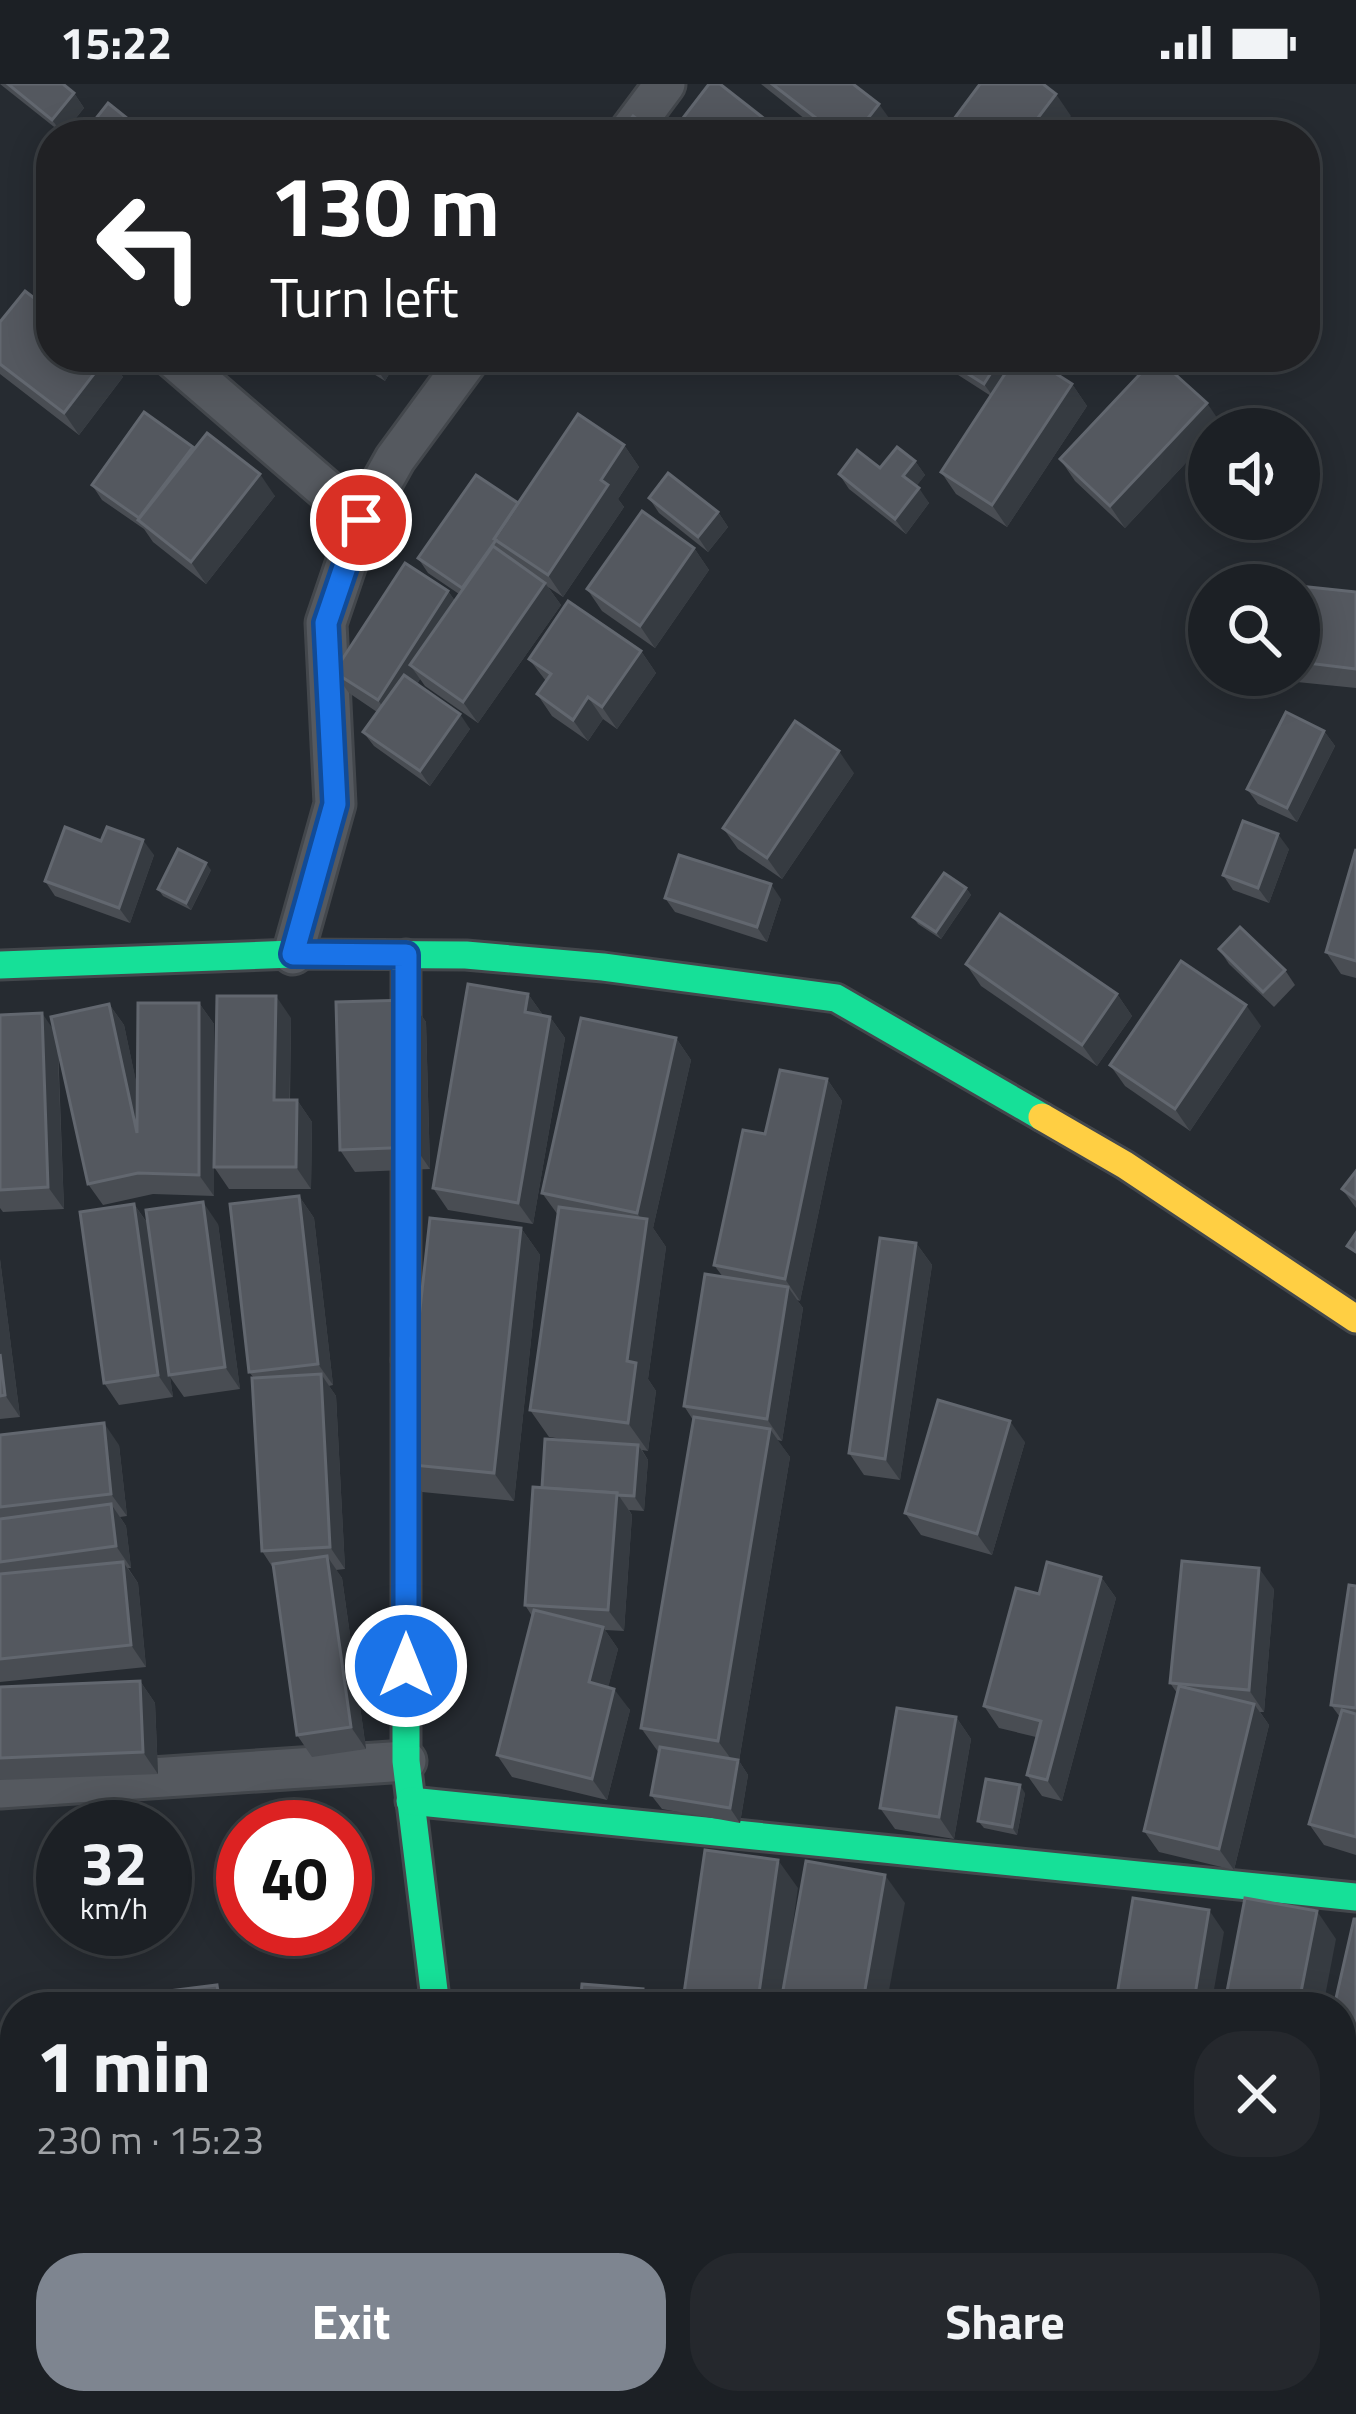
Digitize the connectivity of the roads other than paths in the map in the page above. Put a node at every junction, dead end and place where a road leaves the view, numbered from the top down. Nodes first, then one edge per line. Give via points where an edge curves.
1 (665, 84) edge
2 (638, 120) edge
3 (189, 372) edge
4 (459, 372) edge
5 (361, 520) junction
6 (293, 954) junction
7 (406, 955) junction
8 (0, 964) edge
9 (1356, 1319) edge
10 (406, 1761) junction
11 (0, 1788) edge
12 (410, 1801) junction
13 (1356, 1897) edge
14 (434, 1992) edge

1 - 2 street
3 - 5 street
4 - 5 street
5 - 6 street via 326,623 335,804
6 - 7 street
6 - 8 street
7 - 9 street via 603,968 836,998 1125,1165
7 - 10 street
10 - 11 street
10 - 12 street
12 - 13 street
12 - 14 street

